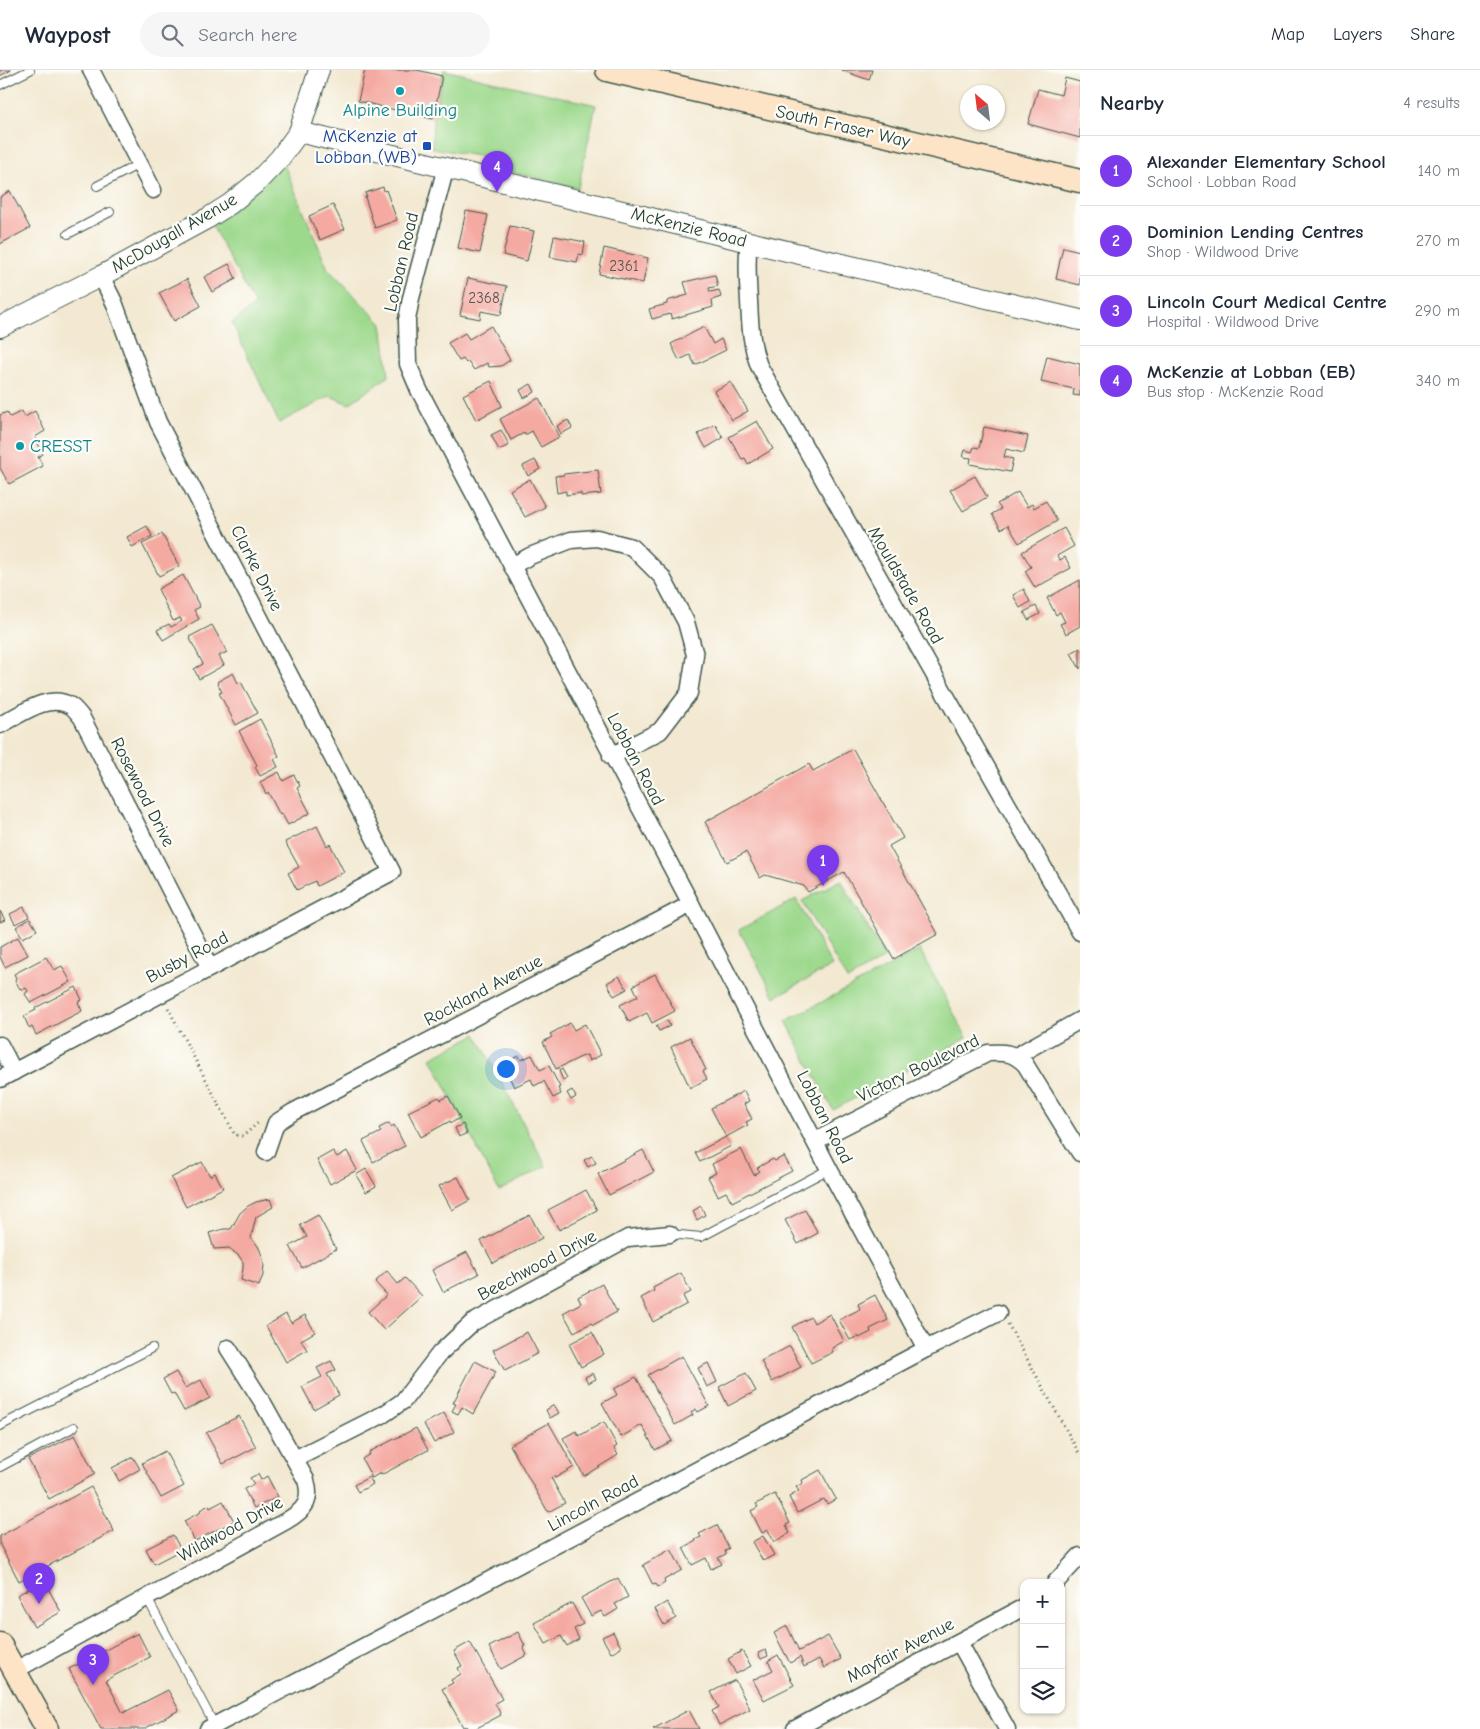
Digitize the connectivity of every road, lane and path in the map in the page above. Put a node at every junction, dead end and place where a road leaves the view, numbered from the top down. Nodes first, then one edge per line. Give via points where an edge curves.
1 (30, 70) edge
2 (91, 70) edge
3 (319, 70) edge
4 (606, 70) edge
5 (0, 85) edge
6 (299, 132) junction
7 (140, 164) junction
8 (446, 167) junction
9 (1080, 181) edge
10 (97, 186) dead end
11 (153, 190) dead end
12 (110, 212) dead end
13 (68, 234) dead end
14 (749, 242) junction
15 (101, 276) junction
16 (1080, 320) edge
17 (0, 327) edge
18 (512, 566) junction
19 (0, 725) edge
20 (612, 756) junction
21 (392, 872) joint
22 (691, 904) junction
23 (1080, 932) edge
24 (210, 968) junction
25 (161, 994) junction
26 (1080, 1020) edge
27 (0, 1045) edge
28 (1016, 1056) junction
29 (7, 1075) edge
30 (260, 1121) dead end
31 (816, 1141) junction
32 (268, 1147) dead end
33 (1080, 1153) edge
34 (829, 1169) junction
35 (670, 1234) joint
36 (998, 1313) joint
37 (152, 1348) dead end
38 (228, 1348) dead end
39 (926, 1349) junction
40 (0, 1426) edge
41 (74, 1427) dead end
42 (1080, 1455) edge
43 (295, 1459) junction
44 (0, 1467) edge
45 (1080, 1556) edge
46 (1059, 1579) edge
47 (147, 1598) junction
48 (1020, 1609) edge
49 (959, 1642) junction
50 (0, 1644) edge
51 (14, 1670) junction
52 (211, 1727) edge
53 (47, 1729) edge
54 (795, 1729) edge
55 (1007, 1729) edge

1 - 5 lane
2 - 7 street
3 - 6 street, McDougall Avenue
4 - 9 main road, South Fraser Way
6 - 8 street, McKenzie Road
6 - 15 street, McDougall Avenue via 280,158 230,204
7 - 10 lane
7 - 11 street
8 - 14 street, McKenzie Road
8 - 18 street, Lobban Road via 410,298 408,364
12 - 13 lane
14 - 16 street, McKenzie Road
14 - 23 street, Mouldstade Road via 752,350 759,366
15 - 17 street, McDougall Avenue
15 - 21 street, Clarke Drive via 114,302 158,422
18 - 20 street, Lobban Road
18 - 20 street via 571,540 597,538 632,547 662,577 686,622 695,655 689,693 660,731
19 - 24 street, Rosewood Drive via 40,704 57,702 70,706 82,718
20 - 22 street, Lobban Road
21 - 24 street, Busby Road
22 - 31 street, Lobban Road
22 - 32 street, Rockland Avenue via 293,1112 276,1123
24 - 25 street, Busby Road
25 - 29 street, Busby Road
25 - 30 path via 234,1135 243,1136
26 - 28 street
27 - 29 street
28 - 31 street, Victory Boulevard via 988,1053
28 - 33 street
31 - 34 street, Lobban Road
34 - 35 lane, Beechwood Drive via 701,1237
34 - 39 street, Lobban Road
35 - 43 street, Beechwood Drive via 628,1238 472,1323 440,1352 403,1401
36 - 39 street, Lincoln Road
36 - 42 path via 1008,1324
37 - 40 lane
38 - 43 street, Wildwood Drive
39 - 52 street, Lincoln Road
41 - 44 lane
43 - 47 street, Wildwood Drive via 309,1490 303,1509
45 - 46 street
47 - 51 street, Wildwood Drive
47 - 52 lane
48 - 49 street, Mayfair Avenue
49 - 54 street, Mayfair Avenue
49 - 55 street
50 - 51 main road
51 - 53 main road

